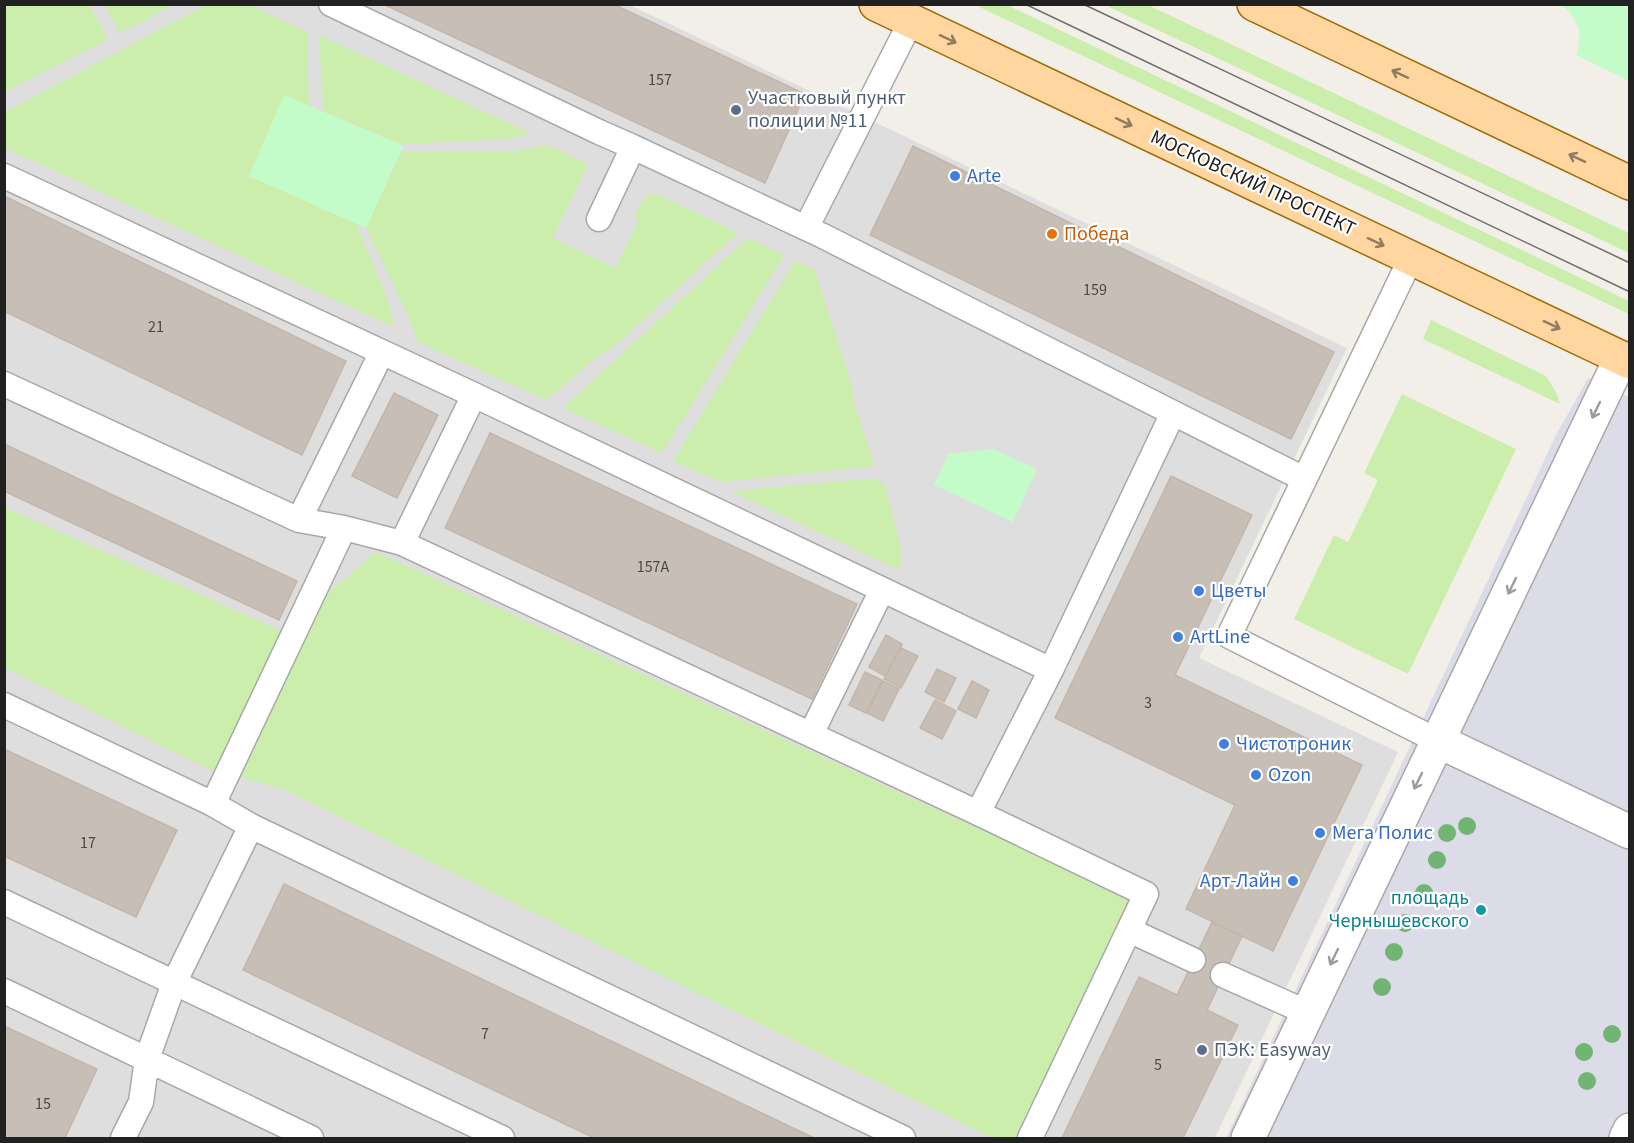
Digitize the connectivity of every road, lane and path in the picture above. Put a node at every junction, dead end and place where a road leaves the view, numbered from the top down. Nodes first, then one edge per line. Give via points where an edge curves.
1 (331, 4) edge
2 (876, 4) edge
3 (1254, 4) edge
4 (910, 21) junction
5 (633, 147) junction
6 (4, 176) edge
7 (1629, 183) edge
8 (599, 219) dead end
9 (806, 228) junction
10 (1411, 258) junction
11 (382, 352) junction
12 (1625, 360) edge
13 (4, 384) edge
14 (474, 395) junction
15 (1173, 413) junction
16 (1304, 479) junction
17 (299, 520) junction
18 (344, 528) junction
19 (402, 543) junction
20 (882, 590) junction
21 (1051, 670) junction
22 (4, 705) edge
23 (811, 734) junction
24 (1438, 741) junction
25 (213, 804) junction
26 (978, 813) junction
27 (251, 826) junction
28 (1629, 832) edge
29 (4, 902) edge
30 (1129, 930) junction
31 (1193, 960) dead end
32 (1223, 975) dead end
33 (174, 983) junction
34 (4, 991) edge
35 (1308, 1013) junction
36 (147, 1059) junction
37 (1629, 1130) edge
38 (123, 1138) edge
39 (311, 1138) edge
40 (501, 1138) edge
41 (903, 1138) edge
42 (1030, 1138) edge
43 (1248, 1138) edge
44 (1626, 1138) edge

1 - 5 lane
2 - 4 main road, МОСКОВСКИЙ ПРОСПЕКТ
7 -> 3 main road
4 - 9 lane
4 -> 10 main road, МОСКОВСКИЙ ПРОСПЕКТ
5 - 8 lane
5 - 9 lane
6 - 11 lane
9 - 15 lane
10 -> 12 main road, МОСКОВСКИЙ ПРОСПЕКТ
10 - 16 lane
11 - 14 lane
11 - 17 lane
12 -> 24 street
13 - 17 lane
14 - 19 lane
14 - 20 lane
15 - 16 lane
15 - 21 lane
16 - 24 lane via 1229,636
17 - 18 lane
18 - 19 lane
18 - 25 lane
19 - 23 lane
20 - 21 lane
20 - 23 lane
21 - 26 lane
22 - 25 lane
23 - 26 lane
24 - 28 street
24 -> 35 street
25 - 27 lane
26 - 30 lane via 1146,894
27 - 33 lane
27 - 41 lane
29 - 33 lane
30 - 31 lane
30 - 42 lane
32 - 35 lane
33 - 36 lane
33 - 40 lane
34 - 36 lane
35 - 43 street
36 - 38 lane via 141,1102
36 - 39 lane
37 - 44 street

